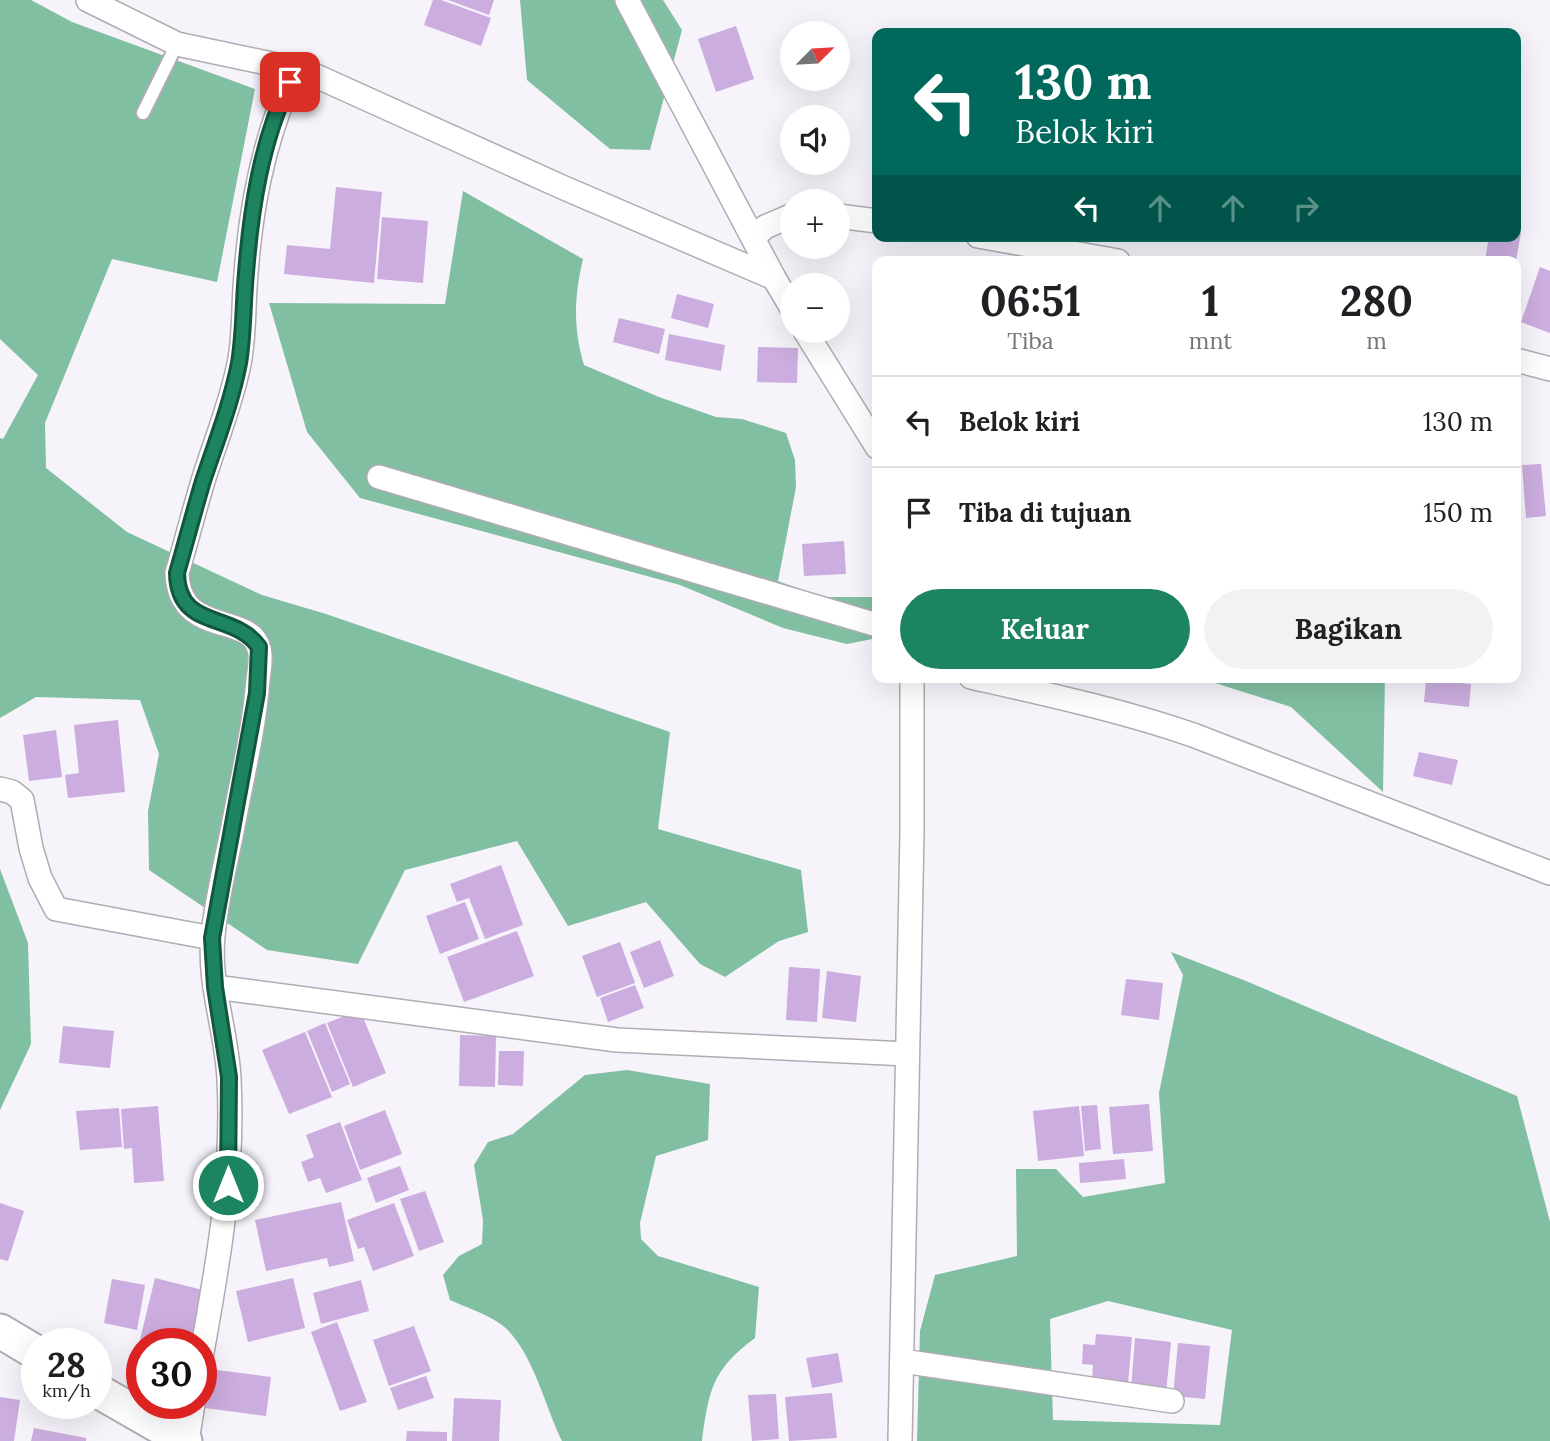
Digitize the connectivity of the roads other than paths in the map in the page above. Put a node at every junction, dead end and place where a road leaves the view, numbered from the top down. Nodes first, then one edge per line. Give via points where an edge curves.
1 (88, 0) edge
2 (627, 0) edge
3 (177, 44) junction
4 (296, 69) junction
5 (144, 113) dead end
6 (850, 218) edge
7 (872, 220) edge
8 (780, 221) edge
9 (753, 238) junction
10 (1012, 242) edge
11 (1090, 256) edge
12 (774, 278) junction
13 (780, 288) edge
14 (812, 343) edge
15 (1521, 361) edge
16 (1550, 369) edge
17 (872, 439) edge
18 (379, 477) dead end
19 (872, 624) edge
20 (912, 683) edge
21 (999, 683) edge
22 (0, 789) edge
23 (1550, 873) edge
24 (212, 938) junction
25 (215, 987) junction
26 (907, 1054) junction
27 (206, 1328) edge
28 (0, 1331) edge
29 (21, 1343) edge
30 (902, 1361) junction
31 (112, 1399) edge
32 (1172, 1401) dead end
33 (190, 1419) edge
34 (186, 1441) edge
35 (900, 1441) edge

1 - 3 street
2 - 9 street
3 - 4 street
3 - 5 lane
4 - 12 street
4 - 24 street via 273,124 257,183 239,364 177,573 181,597 198,615 243,630 259,647 257,693
6 - 7 street
8 - 9 street
9 - 12 street
10 - 11 street
12 - 13 street
14 - 17 street
15 - 16 street
18 - 19 street
20 - 26 street
21 - 23 street via 1078,700 1193,735
22 - 24 street via 22,800 40,878 56,909
24 - 25 street
25 - 26 street via 617,1040
25 - 27 street via 229,1077 228,1185
26 - 30 street
28 - 29 street
30 - 32 street
30 - 35 street
31 - 34 street
33 - 34 street

